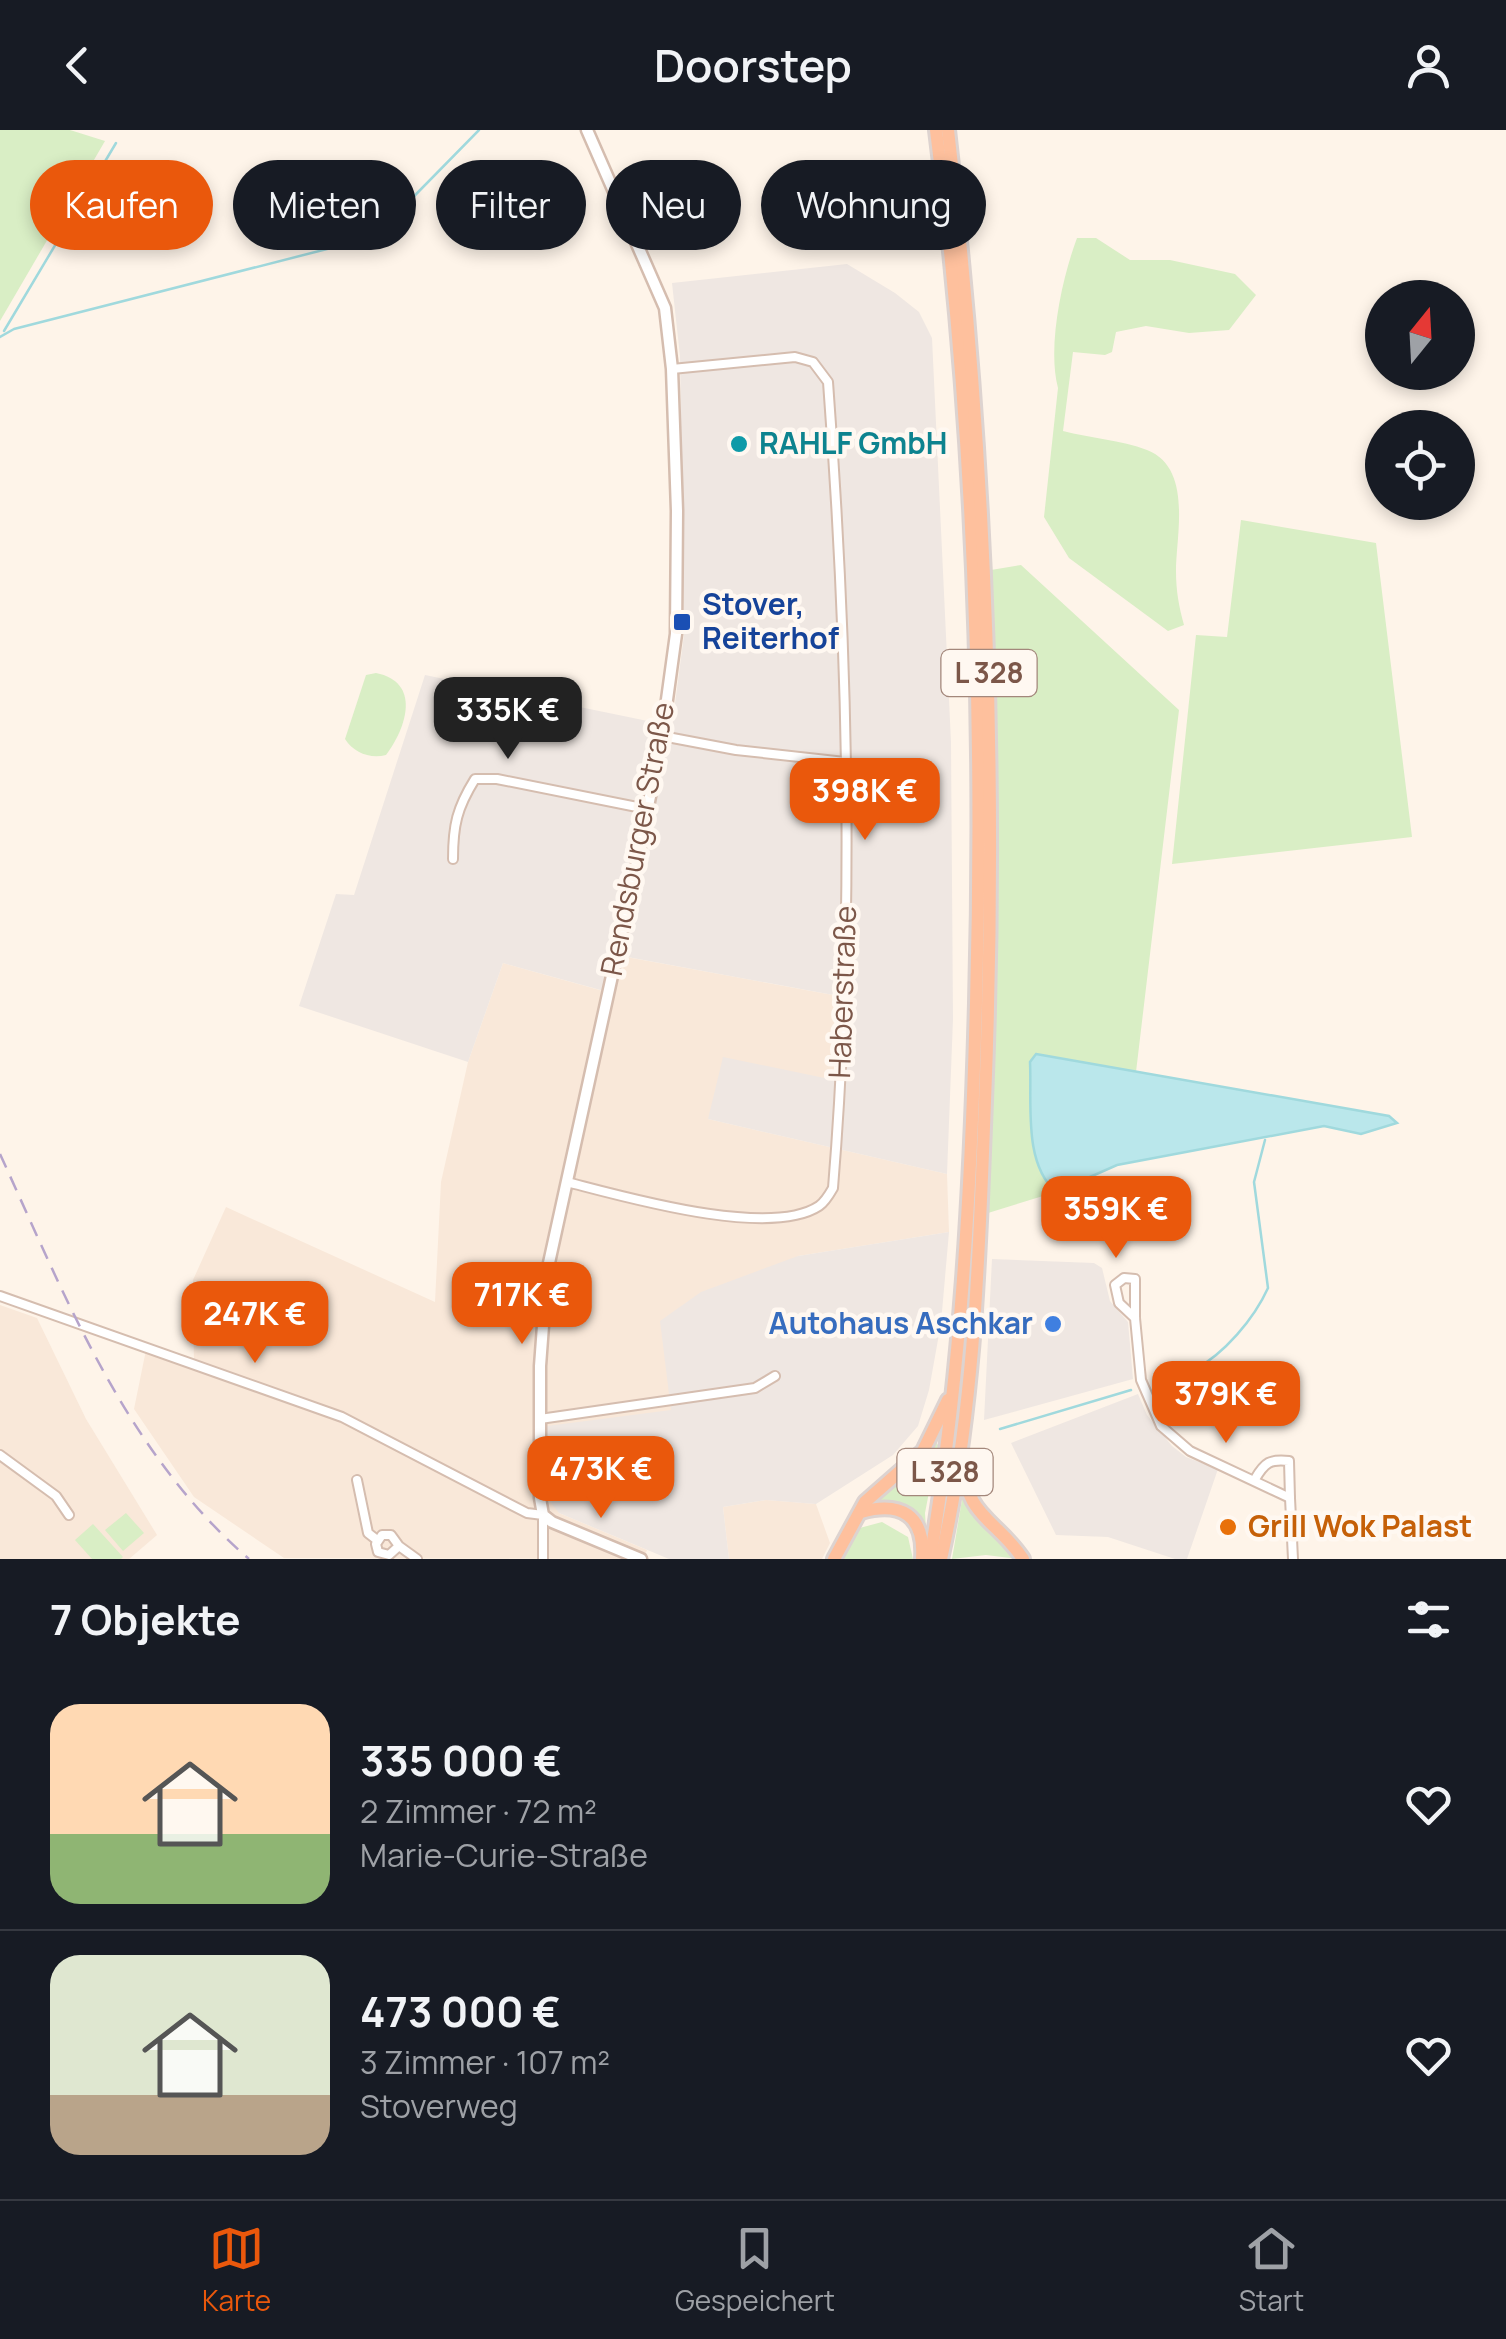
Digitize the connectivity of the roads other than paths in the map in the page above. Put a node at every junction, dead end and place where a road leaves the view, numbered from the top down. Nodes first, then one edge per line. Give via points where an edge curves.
1 (586, 130) edge
2 (936, 130) edge
3 (948, 130) edge
4 (672, 368) junction
5 (662, 736) junction
6 (846, 762) junction
7 (647, 809) junction
8 (452, 859) dead end
9 (566, 1182) junction
10 (0, 1296) edge
11 (1135, 1318) junction
12 (774, 1376) dead end
13 (955, 1384) junction
14 (965, 1405) junction
15 (540, 1419) junction
16 (0, 1456) edge
17 (1255, 1479) junction
18 (357, 1480) dead end
19 (1290, 1498) junction
20 (861, 1512) junction
21 (543, 1515) junction
22 (69, 1516) dead end
23 (377, 1540) junction
24 (398, 1546) junction
25 (417, 1559) edge
26 (543, 1559) edge
27 (641, 1559) edge
28 (834, 1559) edge
29 (922, 1559) edge
30 (930, 1559) edge
31 (941, 1559) edge
32 (1023, 1559) edge
33 (1293, 1559) edge

1 - 4 street, Rendsburger Straße via 665,308
2 - 13 highway, L 328 via 971,532 979,810 974,1068
3 - 14 highway, L 328 via 983,527 992,808 981,1218
4 - 5 street, Rendsburger Straße via 676,634
4 - 6 street, Haberstraße via 795,357 813,362 828,382
5 - 6 street
5 - 7 street, Rendsburger Straße
6 - 9 street, Haberstraße via 844,997 833,1188 822,1205 801,1215 726,1217
7 - 8 street via 475,779 453,825
7 - 9 street, Rendsburger Straße
9 - 15 street, Rendsburger Straße via 547,1272
10 - 21 street via 342,1417
11 - 11 street via 1135,1279 1124,1278 1115,1285 1119,1302
11 - 17 street via 1141,1380 1160,1426 1190,1451
12 - 15 street via 755,1388
13 - 20 highway via 923,1451
13 - 30 highway, L 328
14 - 31 highway, L 328
14 - 32 highway via 964,1468 972,1501
15 - 21 street, Rendsburger Straße
16 - 22 street via 56,1496
17 - 19 street
17 - 19 street via 1271,1460 1289,1461
18 - 23 street via 368,1533
19 - 33 street
20 - 28 highway
20 - 29 highway via 880,1507 909,1515 919,1529
21 - 26 street, Rendsburger Straße
21 - 27 street
23 - 24 street via 391,1535
23 - 24 street via 384,1556
24 - 25 street

